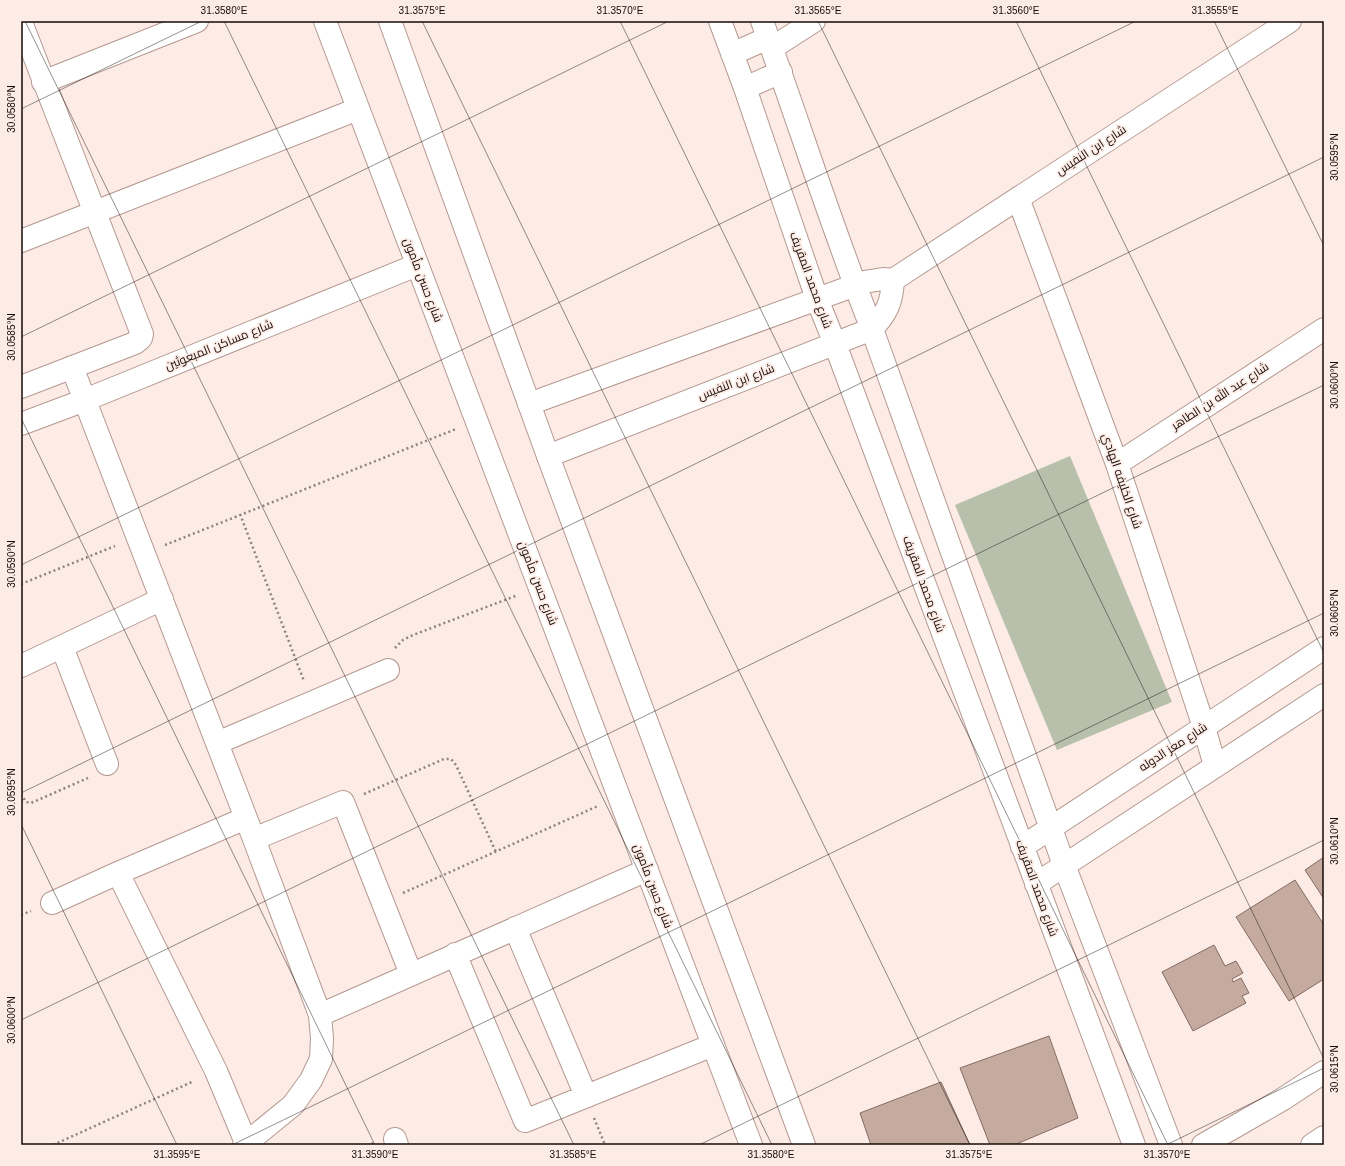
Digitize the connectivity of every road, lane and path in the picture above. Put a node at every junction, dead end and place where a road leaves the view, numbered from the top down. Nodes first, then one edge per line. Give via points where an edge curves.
1 (197, 21) edge
2 (325, 21) edge
3 (390, 21) edge
4 (720, 21) edge
5 (814, 21) edge
6 (1290, 21) edge
7 (21, 22) edge
8 (767, 36) edge
9 (732, 54) junction
10 (781, 72) junction
11 (43, 82) junction
12 (745, 88) junction
13 (358, 109) junction
14 (1018, 198) junction
15 (94, 213) junction
16 (21, 242) edge
17 (417, 265) junction
18 (893, 280) junction
19 (855, 286) junction
20 (817, 299) junction
21 (872, 329) junction
22 (1324, 329) edge
23 (835, 344) junction
24 (72, 367) junction
25 (21, 387) edge
26 (85, 400) junction
27 (530, 404) junction
28 (476, 421) junction
29 (21, 424) edge
30 (548, 456) junction
31 (1117, 464) junction
32 (240, 514) junction
33 (142, 545) junction
34 (21, 584) edge
35 (539, 587) junction
36 (162, 599) junction
37 (62, 647) junction
38 (1324, 648) edge
39 (21, 666) edge
40 (388, 670) joint
41 (1324, 695) edge
42 (312, 702) junction
43 (1204, 727) junction
44 (217, 743) junction
45 (107, 764) joint
46 (1215, 766) junction
47 (21, 794) edge
48 (619, 797) junction
49 (344, 802) junction
50 (246, 818) junction
51 (1052, 827) junction
52 (254, 839) junction
53 (1022, 847) junction
54 (496, 852) junction
55 (1064, 865) junction
56 (646, 870) junction
57 (118, 873) junction
58 (1036, 884) junction
59 (383, 902) junction
60 (52, 903) dead end
61 (515, 928) junction
62 (455, 954) junction
63 (411, 974) junction
64 (320, 1015) junction
65 (713, 1044) junction
66 (216, 1071) junction
67 (1324, 1072) edge
68 (586, 1096) junction
69 (1324, 1137) edge
70 (53, 1145) edge
71 (246, 1145) edge
72 (605, 1145) edge
73 (751, 1145) edge
74 (804, 1145) edge
75 (1134, 1145) edge
76 (1171, 1145) edge
77 (1203, 1145) edge
78 (1312, 1145) edge

1 - 11 street
2 - 13 street, شارع حسن مأمون
3 - 27 street
4 - 9 street, شارع محمد المقريف
5 - 8 street
6 - 14 street, شارع ابن النفيس
7 - 11 street
8 - 9 street
8 - 10 street
9 - 12 street, شارع محمد المقريف
10 - 12 street
10 - 19 street
11 - 15 street
12 - 20 street, شارع محمد المقريف
13 - 15 street
13 - 17 street, شارع حسن مأمون
14 - 18 street, شارع ابن النفيس
14 - 31 street, شارع الخليفه الهادي
15 - 16 street
15 - 24 street via 142,334 135,343
17 - 26 street, شارع مساكن المبعوثين
17 - 28 street, شارع حسن مأمون
18 - 19 street via 873,280
18 - 21 street, شارع ابن النفيس via 893,294 888,307
19 - 20 street
19 - 21 street
20 - 23 street, شارع محمد المقريف
20 - 27 street
21 - 23 street, شارع ابن النفيس
21 - 51 street
22 - 31 street, شارع عبد الله بن الطاهر
23 - 30 street, شارع ابن النفيس
23 - 53 street, شارع محمد المقريف
24 - 25 street
24 - 26 street
26 - 29 street, شارع مساكن المبعوثين
26 - 33 street
27 - 30 street
28 - 32 path
28 - 35 street, شارع حسن مأمون
30 - 74 street
31 - 43 street, شارع الخليفه الهادي
32 - 33 path
32 - 42 path
33 - 34 path
33 - 36 street
35 - 40 path via 403,640 394,648 389,658
35 - 48 street, شارع حسن مأمون
36 - 37 street
36 - 44 street
37 - 39 street
37 - 45 street
38 - 43 street, شارع معز الدوله
40 - 42 street
41 - 46 street
42 - 44 street
43 - 46 street, شارع الخليفه الهادي
43 - 51 street, شارع معز الدوله
44 - 50 street
45 - 47 path via 104,771 31,803 26,802
46 - 55 street
48 - 54 path
48 - 56 street, شارع حسن مأمون
49 - 52 street
49 - 54 path via 444,759 451,759
49 - 59 street
50 - 52 street
50 - 57 street
51 - 53 street, شارع معز الدوله
51 - 55 street
52 - 64 street
53 - 58 street, شارع محمد المقريف
54 - 59 path
55 - 58 street
55 - 76 street
56 - 61 street
56 - 65 street, شارع حسن مأمون
57 - 60 street
57 - 66 street
58 - 75 street, شارع محمد المقريف
59 - 63 street
61 - 62 street
61 - 68 street
62 - 63 street
62 - 68 street via 525,1121
63 - 64 street
64 - 71 street via 320,1059 311,1080 293,1105
65 - 68 street
65 - 73 street, شارع حسن مأمون
66 - 70 path
66 - 71 street
67 - 77 street
68 - 72 path
69 - 78 street

